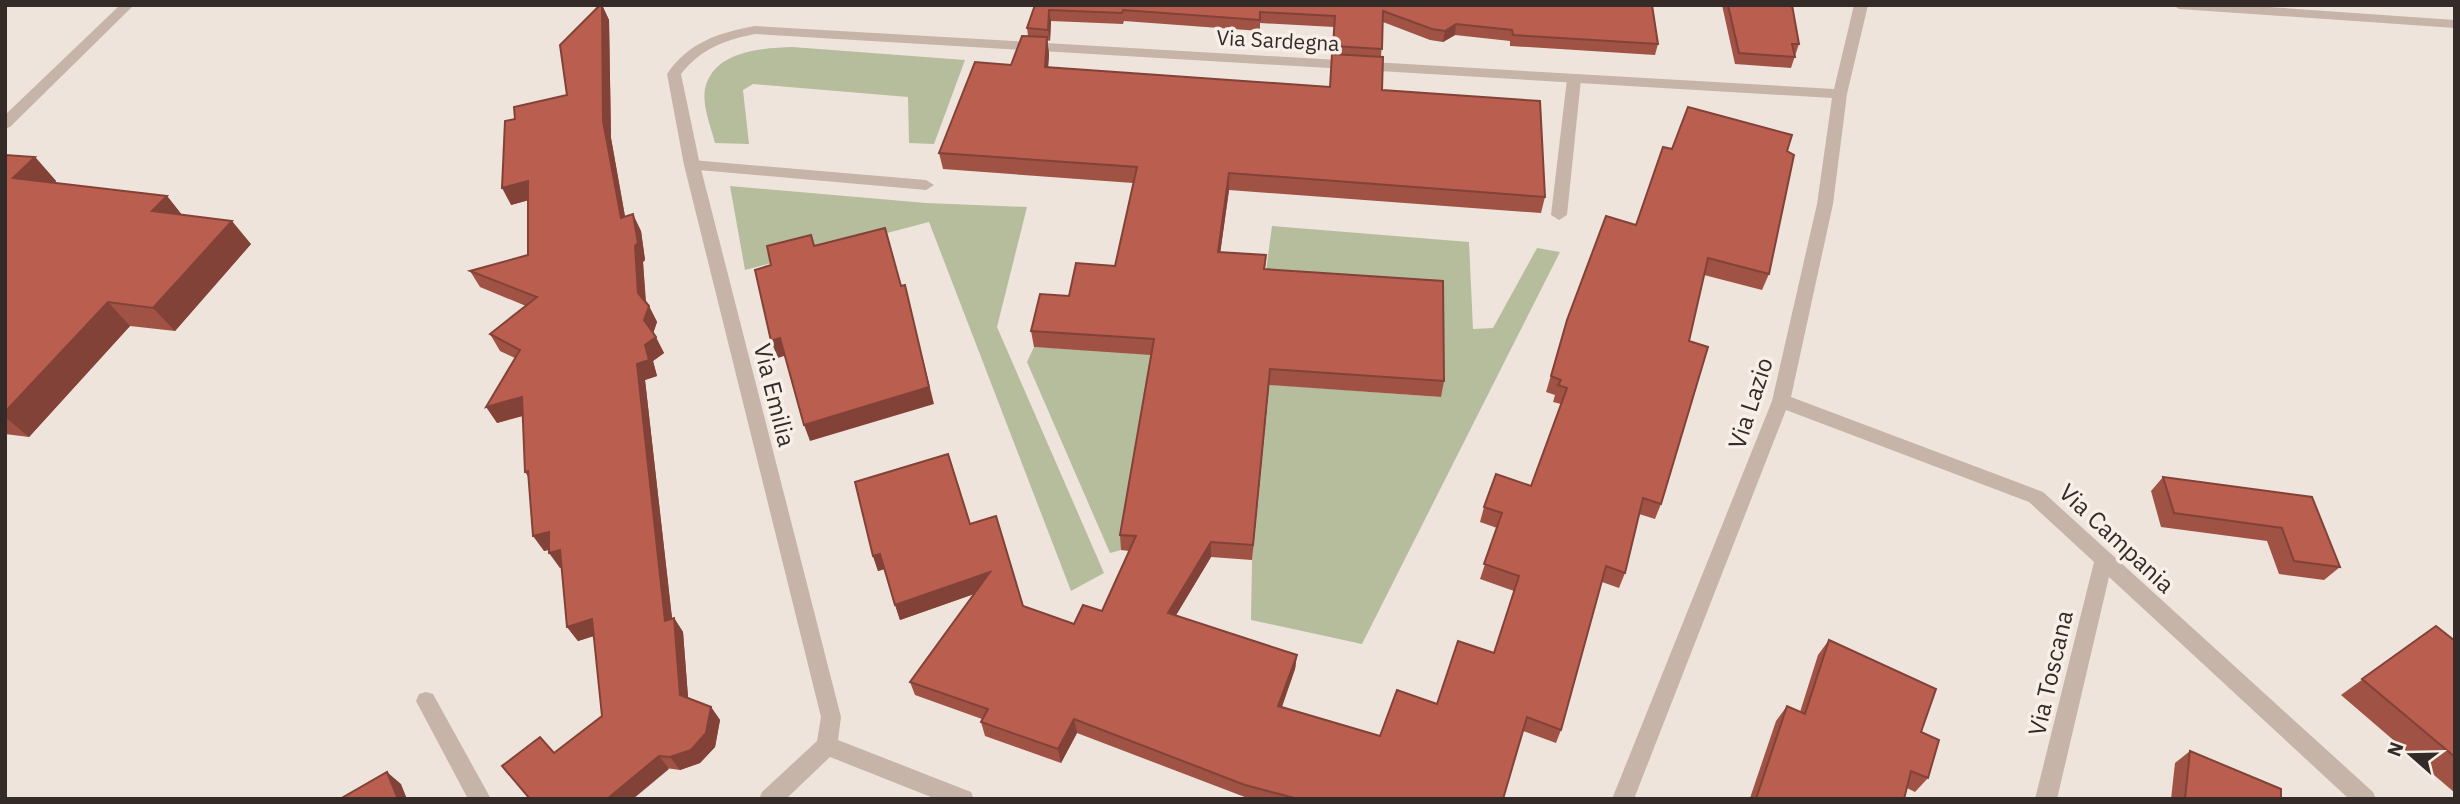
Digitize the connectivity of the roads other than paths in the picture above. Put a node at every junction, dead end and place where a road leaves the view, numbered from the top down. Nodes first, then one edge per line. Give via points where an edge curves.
1 (128, 5) edge
2 (1861, 5) edge
3 (2179, 5) edge
4 (2287, 9) edge
5 (2455, 24) edge
6 (755, 30) joint
7 (1574, 79) junction
8 (1840, 94) junction
9 (5, 124) edge
10 (692, 166) junction
11 (926, 185) dead end
12 (1559, 215) dead end
13 (1781, 401) junction
14 (2104, 559) junction
15 (426, 701) dead end
16 (827, 746) junction
17 (480, 799) edge
18 (770, 799) edge
19 (963, 799) edge
20 (1623, 799) edge
21 (2046, 799) edge
22 (2365, 799) edge

1 - 9 street
2 - 8 street, Via Lazio
3 - 4 street
4 - 5 street
6 - 7 street, Via Sardegna
6 - 10 street, Via Emilia via 703,44 674,74
7 - 8 street, Via Sardegna
7 - 12 street
8 - 13 street, Via Lazio via 1825,204
10 - 11 street
10 - 16 street, Via Emilia via 831,717
13 - 14 street, Via Campania via 2036,497
13 - 20 street, Via Lazio
14 - 21 street, Via Toscana
14 - 22 street, Via Campania
15 - 17 street
16 - 18 street
16 - 19 street

